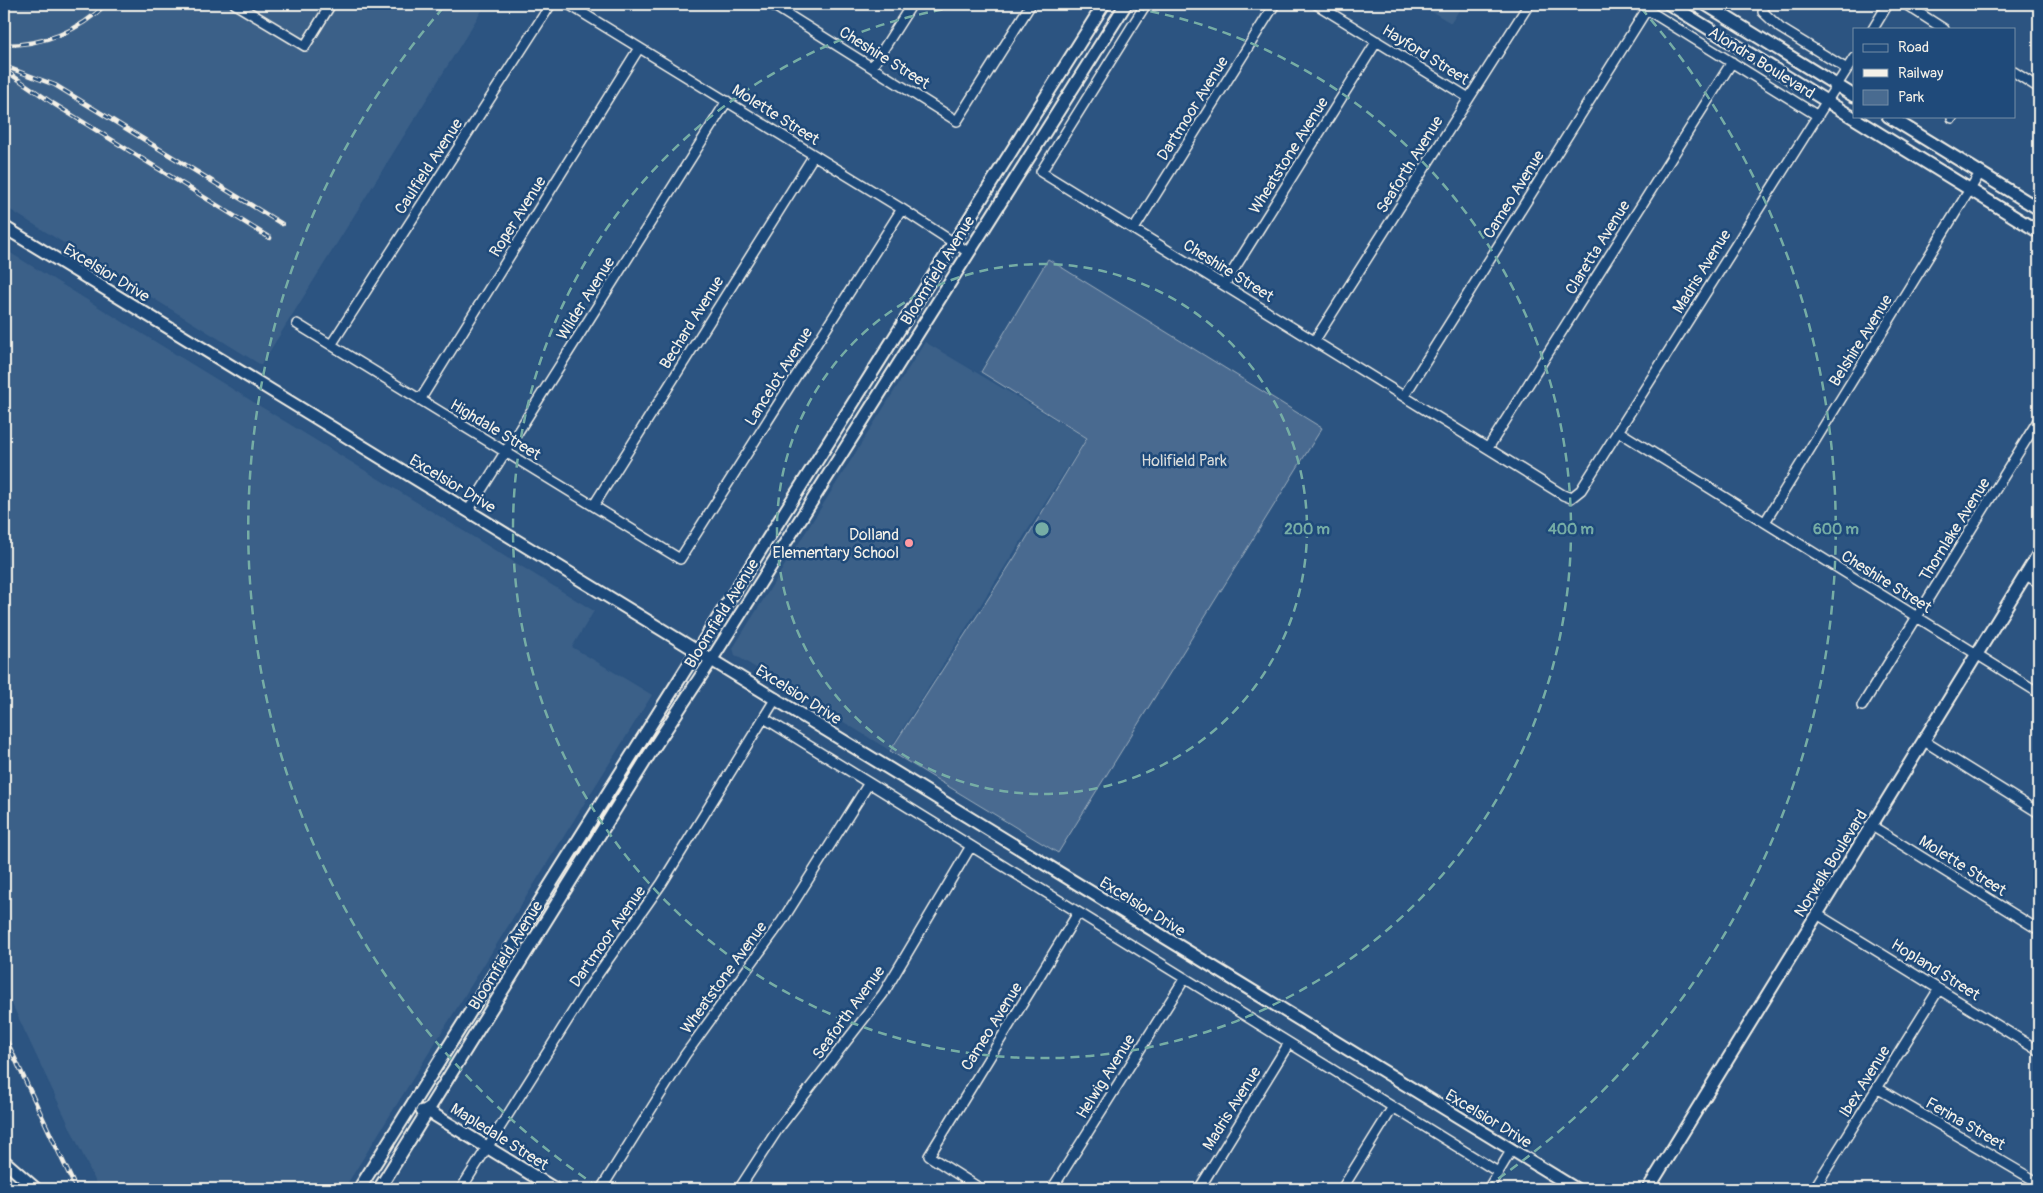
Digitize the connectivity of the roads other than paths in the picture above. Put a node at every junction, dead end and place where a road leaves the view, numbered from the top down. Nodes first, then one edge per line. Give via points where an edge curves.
1 (235, 4) edge
2 (331, 4) edge
3 (551, 4) edge
4 (568, 4) edge
5 (770, 4) edge
6 (789, 4) edge
7 (912, 4) edge
8 (1031, 4) edge
9 (1104, 4) edge
10 (1126, 4) edge
11 (1146, 4) edge
12 (1275, 4) edge
13 (1316, 4) edge
14 (1529, 4) edge
15 (1638, 4) edge
16 (1669, 4) edge
17 (1705, 4) edge
18 (1888, 4) edge
19 (1905, 4) edge
20 (1647, 9) junction
21 (784, 12) junction
22 (1763, 12) dead end
23 (1874, 28) edge
24 (1942, 28) edge
25 (1376, 41) junction
26 (639, 48) junction
27 (1853, 60) edge
28 (1732, 62) junction
29 (872, 67) junction
30 (1847, 69) junction
31 (2016, 73) edge
32 (1837, 85) junction
33 (2039, 88) edge
34 (1853, 95) edge
35 (1469, 98) junction
36 (1827, 101) junction
37 (727, 102) junction
38 (1818, 116) junction
39 (1853, 117) edge
40 (1855, 118) edge
41 (1891, 118) edge
42 (814, 155) junction
43 (1980, 173) junction
44 (1970, 189) junction
45 (902, 209) junction
46 (2039, 209) edge
47 (4, 227) edge
48 (1134, 229) junction
49 (2039, 232) edge
50 (952, 242) junction
51 (968, 252) junction
52 (1224, 285) junction
53 (296, 324) dead end
54 (1316, 340) junction
55 (331, 345) junction
56 (1404, 396) junction
57 (420, 400) junction
58 (2039, 419) edge
59 (1618, 431) junction
60 (1488, 448) junction
61 (504, 453) junction
62 (1571, 498) joint
63 (594, 505) junction
64 (468, 511) junction
65 (1765, 522) junction
66 (2039, 553) edge
67 (680, 558) joint
68 (2026, 575) junction
69 (2039, 583) edge
70 (1917, 617) junction
71 (698, 651) junction
72 (1977, 654) junction
73 (712, 659) junction
74 (2039, 693) edge
75 (776, 698) junction
76 (1862, 706) dead end
77 (764, 718) junction
78 (1924, 741) junction
79 (869, 783) junction
80 (2039, 812) edge
81 (1872, 826) junction
82 (971, 846) junction
83 (1078, 912) junction
84 (1818, 914) junction
85 (2039, 930) edge
86 (1184, 978) junction
87 (1939, 989) junction
88 (1289, 1043) junction
89 (2039, 1051) edge
90 (444, 1052) junction
91 (464, 1052) junction
92 (452, 1072) junction
93 (1877, 1088) junction
94 (422, 1089) junction
95 (1393, 1107) junction
96 (428, 1111) junction
97 (408, 1112) junction
98 (488, 1148) junction
99 (1511, 1150) junction
100 (4, 1161) edge
101 (1498, 1172) junction
102 (2039, 1183) edge
103 (1818, 1188) edge
104 (36, 1189) edge
105 (359, 1189) edge
106 (379, 1189) edge
107 (461, 1189) edge
108 (555, 1189) edge
109 (601, 1189) edge
110 (739, 1189) edge
111 (981, 1189) edge
112 (1052, 1189) edge
113 (1199, 1189) edge
114 (1342, 1189) edge
115 (1488, 1189) edge
116 (1576, 1189) edge
117 (1648, 1189) edge

1 - 2 street via 304,46
3 - 55 street, Caulfield Avenue
4 - 26 street, Molette Street
5 - 21 street, Cheshire Street
6 - 21 street
7 - 29 street
8 - 29 street, Cheshire Street via 958,121
9 - 50 main road, Bloomfield Avenue
10 - 51 main road, Bloomfield Avenue
11 - 48 street, Cheshire Street via 1040,172
12 - 48 street, Dartmoor Avenue
13 - 25 street, Hayford Street
14 - 35 street, Seaforth Avenue
15 - 20 street, Alondra Boulevard
16 - 36 main road, Alondra Boulevard
17 - 32 main road, Alondra Boulevard
18 - 23 street
19 - 24 street
20 - 28 street, Alondra Boulevard
20 - 56 street, Cameo Avenue
21 - 29 street, Cheshire Street
22 - 30 street via 1780,28
25 - 35 street, Hayford Street
25 - 52 street, Wheatstone Avenue
26 - 37 street, Molette Street
26 - 57 street, Roper Avenue
27 - 30 street, Madris Avenue
28 - 38 street, Alondra Boulevard
28 - 60 street, Claretta Avenue
30 - 32 street, Madris Avenue
31 - 33 street
32 - 34 main road, Alondra Boulevard
32 - 36 street, Madris Avenue
35 - 54 street, Seaforth Avenue
36 - 38 street, Madris Avenue
36 - 39 main road, Alondra Boulevard
37 - 42 street, Molette Street
37 - 61 street, Wilder Avenue
38 - 59 street, Madris Avenue
40 - 44 main road, Alondra Boulevard
41 - 43 main road
42 - 45 street, Molette Street
42 - 63 street, Bechard Avenue
43 - 44 street, Belshire Avenue
43 - 46 main road
44 - 49 main road, Alondra Boulevard
44 - 65 street, Belshire Avenue
45 - 50 street, Molette Street
45 - 67 street, Lancelot Avenue
47 - 64 main road, Excelsior Drive
48 - 52 street, Cheshire Street
50 - 51 street, Molette Street
50 - 71 main road, Bloomfield Avenue
51 - 73 main road, Bloomfield Avenue
52 - 54 street, Cheshire Street
53 - 55 street, Highdale Street
54 - 56 street, Cheshire Street
55 - 57 street, Highdale Street
56 - 60 street, Cheshire Street
57 - 61 street, Highdale Street
58 - 70 street, Thornlake Avenue
59 - 62 street, Madris Avenue via 1581,490
59 - 65 street, Cheshire Street
60 - 62 street, Cheshire Street
61 - 63 street, Highdale Street
61 - 64 street, Wilder Avenue
63 - 67 street, Highdale Street
64 - 71 main road, Excelsior Drive
65 - 70 street, Cheshire Street
66 - 68 main road, Norwalk Boulevard
68 - 69 street
68 - 72 main road, Norwalk Boulevard
70 - 72 street, Cheshire Street
70 - 76 street, Thornlake Avenue
71 - 73 main road, Excelsior Drive
71 - 90 main road, Bloomfield Avenue
72 - 74 street, Cheshire Street
72 - 78 main road, Norwalk Boulevard
73 - 75 main road, Excelsior Drive
73 - 91 main road, Bloomfield Avenue
75 - 77 street, Dartmoor Avenue
75 - 99 main road, Excelsior Drive
77 - 79 street
77 - 98 street, Dartmoor Avenue via 662,883 586,991
78 - 80 street
78 - 81 main road, Norwalk Boulevard
79 - 82 street
79 - 109 street, Wheatstone Avenue via 782,921 684,1055
81 - 84 main road, Norwalk Boulevard
81 - 85 street, Molette Street
82 - 83 street
82 - 110 street, Seaforth Avenue via 883,994 778,1128
83 - 86 street
83 - 111 street, Cameo Avenue via 929,1156
84 - 87 street, Hopland Street
84 - 117 main road, Norwalk Boulevard
86 - 88 street
86 - 112 street, Helwig Avenue
87 - 89 street, Hopland Street
87 - 93 street, Ibex Avenue
88 - 95 street
88 - 113 street, Madris Avenue
90 - 91 main road
90 - 92 main road
90 - 94 main road, Bloomfield Avenue
91 - 92 main road, Bloomfield Avenue
92 - 96 main road, Bloomfield Avenue
93 - 102 street, Ferina Street
93 - 103 street, Ibex Avenue
94 - 96 main road
94 - 97 main road, Bloomfield Avenue
95 - 101 street
95 - 114 street
96 - 97 main road
96 - 98 main road, Mapledale Street
96 - 106 main road, Bloomfield Avenue
97 - 105 main road, Bloomfield Avenue
98 - 107 street, Dartmoor Avenue
98 - 108 main road, Mapledale Street
99 - 101 street
99 - 116 main road, Excelsior Drive
100 - 104 main road
101 - 115 street

